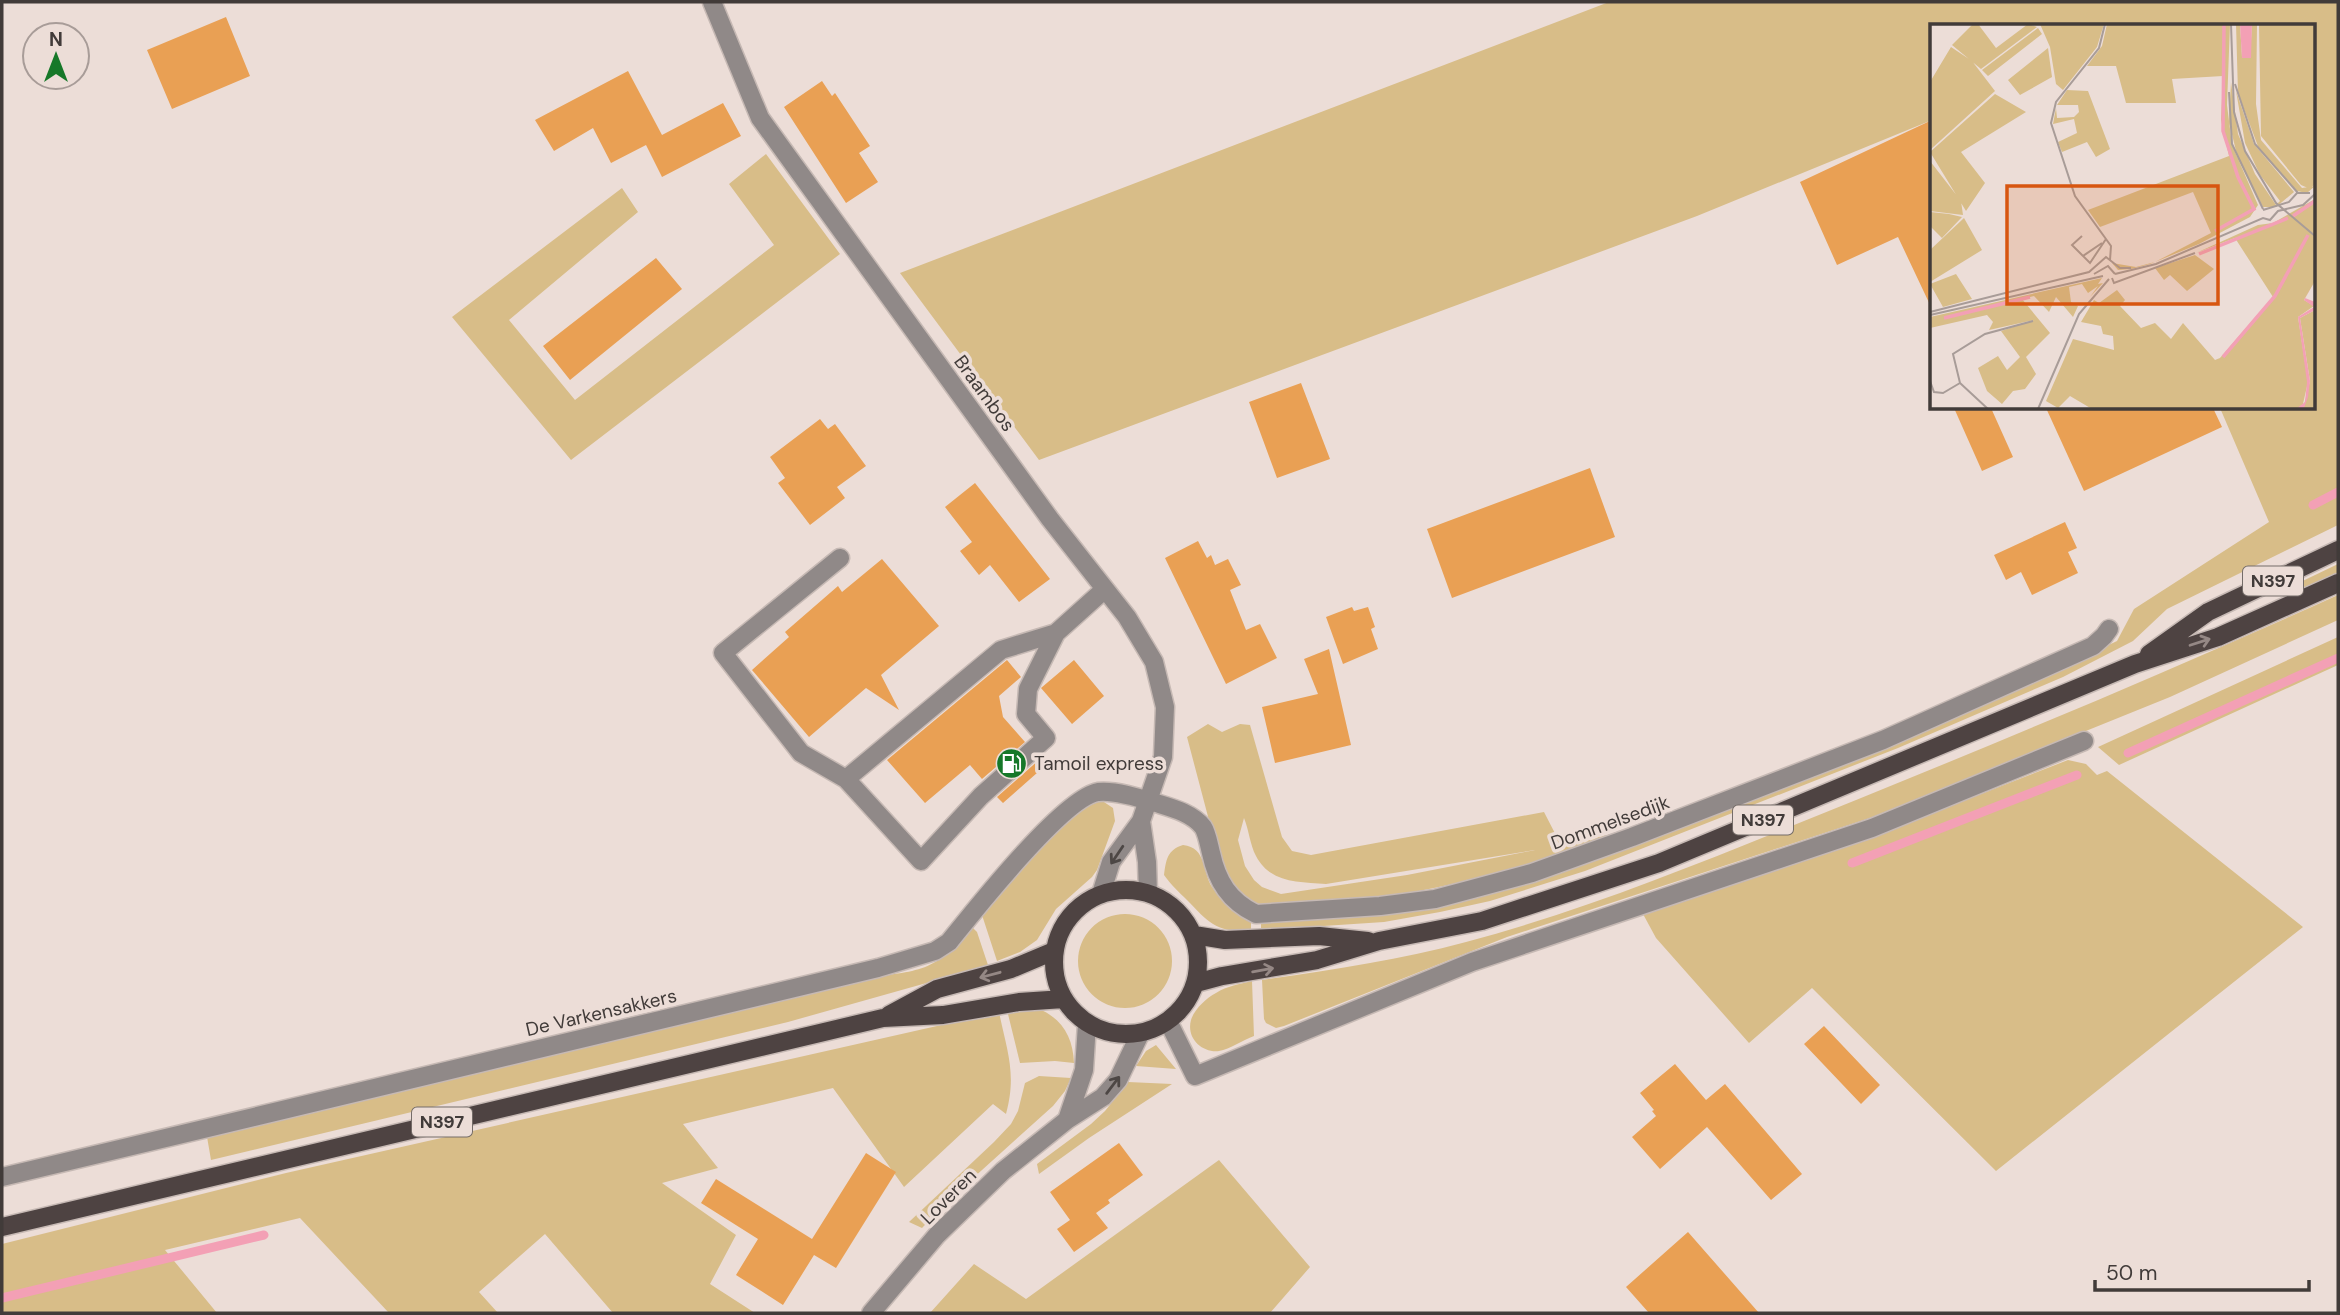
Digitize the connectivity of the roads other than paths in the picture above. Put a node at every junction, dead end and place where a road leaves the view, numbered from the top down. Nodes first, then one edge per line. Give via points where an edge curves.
1 (712, 2) edge
2 (2338, 550) edge
3 (840, 558) dead end
4 (2338, 583) edge
5 (1105, 589) junction
6 (2109, 629) dead end
7 (1056, 633) junction
8 (2135, 664) junction
9 (2084, 741) dead end
10 (846, 779) junction
11 (1149, 801) junction
12 (1141, 821) junction
13 (1149, 893) junction
14 (1101, 894) junction
15 (1194, 935) junction
16 (1379, 942) junction
17 (1054, 951) junction
18 (1196, 983) junction
19 (1064, 999) junction
20 (883, 1018) junction
21 (1168, 1021) junction
22 (1087, 1024) junction
23 (1140, 1034) junction
24 (1067, 1120) junction
25 (2, 1177) edge
26 (2, 1227) edge
27 (871, 1313) edge

1 - 5 street, Braambos via 760,118
2 - 8 main road, N397 via 2208,612
3 - 10 street via 723,653 801,753
8 -> 4 main road, N397 via 2218,637
5 - 7 street
5 - 11 street, Braambos via 1148,649 1162,693 1164,749
6 - 11 street, Dommelsedijk via 2092,646 1882,740 1632,838 1532,873 1435,899 1256,914 1223,889 1203,828 1184,812
7 - 10 street via 1001,650
7 - 10 street via 1028,689 1026,713 1046,738 981,796 921,861
8 - 16 main road, N397 via 1659,863 1482,921
9 - 21 street via 1872,828 1472,962 1195,1076
11 - 12 street, Braambos
11 - 25 street, De Varkensakkers via 1105,792 1082,799 1058,816 949,942 935,951
12 - 13 street
12 -> 14 street, Braambos via 1111,862
13 - 14 main road via 1123,889
13 - 15 main road via 1169,903
14 - 17 main road via 1069,917
15 - 16 main road, N397 via 1225,940 1319,936
15 - 18 main road via 1199,959
18 -> 16 main road, N397 via 1317,960
17 - 19 main road via 1057,984
17 -> 20 main road, N397 via 1011,969 937,989
18 - 21 main road via 1190,998
19 - 20 main road, N397
19 - 22 main road
20 - 26 main road, N397
21 - 23 main road
22 - 23 main road via 1121,1035
22 - 24 street via 1084,1070
24 -> 23 street, Loveren via 1103,1097 1118,1080
24 - 27 street, Loveren via 1003,1171 937,1236

